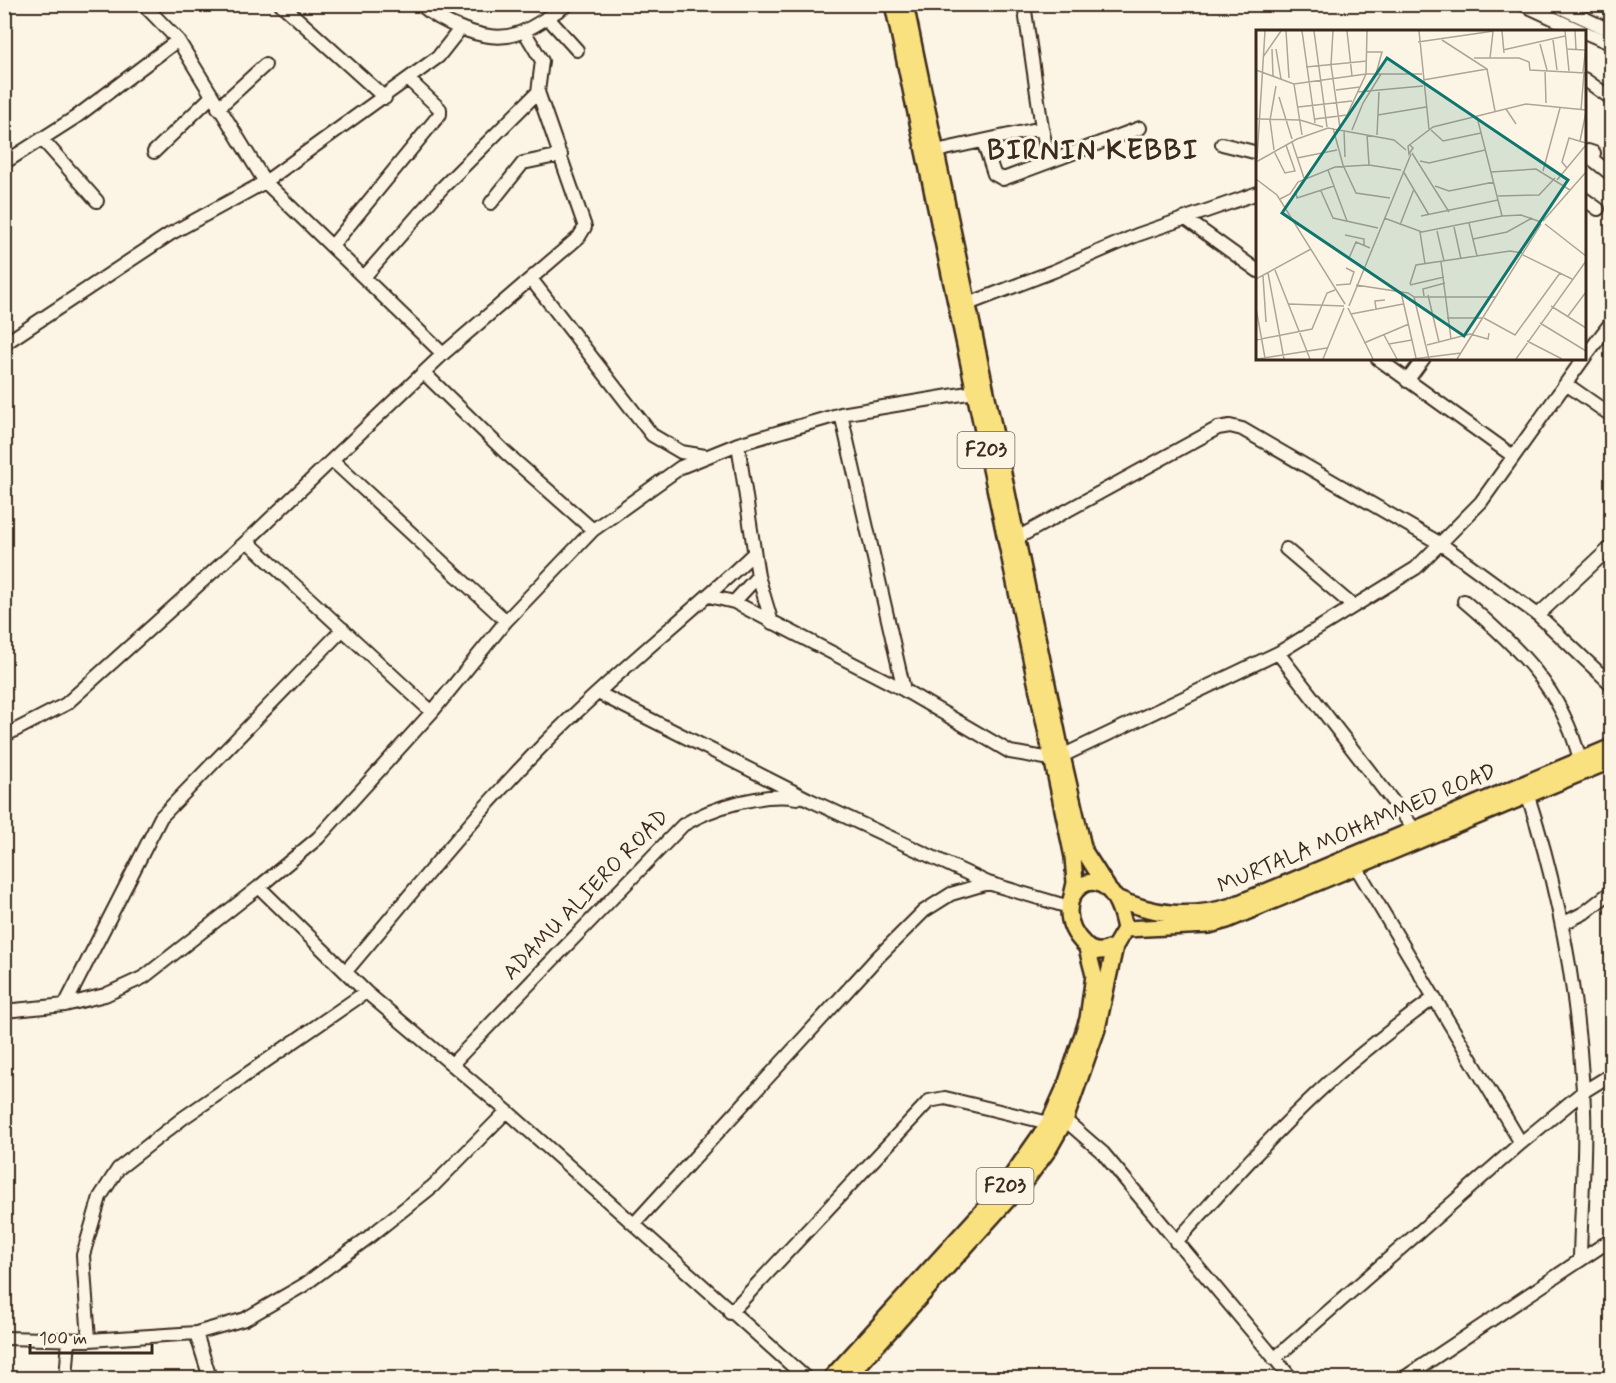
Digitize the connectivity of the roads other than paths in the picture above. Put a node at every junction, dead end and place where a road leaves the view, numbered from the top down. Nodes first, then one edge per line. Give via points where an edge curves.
1 (143, 4) edge
2 (281, 4) edge
3 (420, 4) edge
4 (893, 4) edge
5 (905, 4) edge
6 (1024, 4) edge
7 (1522, 4) edge
8 (1552, 4) edge
9 (562, 6) edge
10 (547, 17) junction
11 (460, 29) junction
12 (1580, 30) edge
13 (524, 31) junction
14 (1611, 31) edge
15 (1586, 33) edge
16 (178, 40) junction
17 (1611, 44) edge
18 (577, 50) dead end
19 (266, 66) dead end
20 (409, 80) junction
21 (1586, 80) edge
22 (538, 92) junction
23 (212, 96) junction
24 (385, 98) junction
25 (1611, 99) edge
26 (218, 108) junction
27 (1042, 128) junction
28 (1140, 128) dead end
29 (42, 139) junction
30 (983, 141) junction
31 (1222, 144) dead end
32 (936, 151) junction
33 (154, 152) dead end
34 (1586, 152) edge
35 (1256, 153) edge
36 (561, 155) junction
37 (1049, 161) junction
38 (4, 164) edge
39 (1611, 175) edge
40 (265, 182) junction
41 (1256, 193) edge
42 (1586, 200) edge
43 (97, 201) dead end
44 (490, 202) dead end
45 (1598, 209) dead end
46 (1186, 219) junction
47 (332, 246) junction
48 (1256, 270) edge
49 (364, 277) junction
50 (531, 279) junction
51 (968, 304) junction
52 (1611, 321) edge
53 (4, 344) edge
54 (443, 354) junction
55 (1586, 355) edge
56 (1380, 360) edge
57 (1423, 360) edge
58 (1583, 360) edge
59 (424, 373) junction
60 (1407, 381) junction
61 (1566, 384) junction
62 (974, 392) junction
63 (841, 414) junction
64 (1611, 416) edge
65 (738, 444) junction
66 (705, 456) junction
67 (1513, 456) junction
68 (332, 460) junction
69 (593, 530) junction
70 (1017, 538) junction
71 (247, 541) junction
72 (1441, 544) junction
73 (1611, 546) edge
74 (1286, 549) dead end
75 (754, 553) junction
76 (758, 576) junction
77 (709, 596) junction
78 (1464, 601) dead end
79 (734, 602) junction
80 (1353, 606) junction
81 (1538, 615) junction
82 (506, 621) junction
83 (772, 623) junction
84 (343, 628) junction
85 (1278, 653) junction
86 (1611, 685) edge
87 (904, 690) junction
88 (598, 693) junction
89 (432, 712) junction
90 (4, 736) edge
91 (1057, 757) junction
92 (1611, 758) edge
93 (1580, 760) junction
94 (1528, 796) junction
95 (810, 800) junction
96 (1415, 830) junction
97 (1356, 867) junction
98 (988, 883) junction
99 (259, 887) junction
100 (1611, 891) edge
101 (1110, 892) junction
102 (1071, 901) junction
103 (1562, 924) junction
104 (1125, 929) junction
105 (1115, 946) junction
106 (1088, 948) junction
107 (347, 970) junction
108 (366, 992) junction
109 (1434, 998) junction
110 (65, 1005) junction
111 (4, 1011) edge
112 (452, 1064) junction
113 (1611, 1074) edge
114 (1584, 1092) junction
115 (507, 1111) junction
116 (1065, 1120) junction
117 (1049, 1124) junction
118 (1521, 1143) junction
119 (634, 1224) junction
120 (1611, 1239) edge
121 (1176, 1242) junction
122 (1580, 1258) junction
123 (730, 1313) junction
124 (196, 1333) junction
125 (4, 1338) edge
126 (69, 1340) junction
127 (89, 1340) junction
128 (1274, 1359) junction
129 (66, 1378) edge
130 (210, 1378) edge
131 (806, 1378) edge
132 (831, 1378) edge
133 (847, 1378) edge
134 (1291, 1378) edge
135 (1404, 1378) edge

1 - 16 street
2 - 24 street
3 - 11 street via 435,18
4 - 62 main road, F203
5 - 32 main road, F203
6 - 27 street
7 - 12 street
8 - 14 street
9 - 10 street
10 - 13 street
10 - 18 street
11 - 13 street via 506,36
11 - 20 street via 438,57
13 - 22 street via 542,61
15 - 17 street
16 - 23 street
16 - 29 street
19 - 26 street
20 - 24 street
20 - 47 street via 440,109 440,114
21 - 25 street
22 - 36 street
22 - 49 street via 442,188
23 - 26 street
23 - 33 street
24 - 40 street
26 - 40 street
27 - 30 street
27 - 37 street
28 - 37 street
29 - 38 street
29 - 43 street
30 - 32 street
30 - 37 street via 993,174 998,178
31 - 35 street
32 - 51 main road, F203
34 - 39 street via 1594,153 1592,159
36 - 44 street via 524,163
36 - 50 street via 585,227 579,237
40 - 47 street
40 - 53 street via 170,234
41 - 46 street
42 - 45 street
46 - 48 street
46 - 51 street
47 - 49 street
49 - 54 street
50 - 54 street
50 - 66 street via 652,435 681,452
51 - 70 main road, F203
52 - 55 street
54 - 59 street
56 - 60 street
57 - 60 street
58 - 61 street
59 - 68 street
59 - 69 street
60 - 67 street
61 - 64 street
61 - 67 street
62 - 63 street
62 - 91 main road, F203
63 - 65 street
63 - 87 street
65 - 66 street
65 - 75 street
66 - 69 street via 681,467
67 - 72 street via 1481,502
68 - 71 street
68 - 82 street
69 - 82 street
70 - 72 street via 1218,428 1230,426 1242,429
70 - 91 main road, F203
71 - 84 street
71 - 90 street via 66,704
72 - 80 street via 1416,568
72 - 81 street
73 - 81 street
74 - 80 street
75 - 76 street
75 - 77 street
76 - 79 street
76 - 83 street
77 - 79 street
77 - 88 street
78 - 93 street via 1533,666 1555,695 1574,736
79 - 83 street
80 - 85 street
81 - 86 street
82 - 89 street
83 - 87 street
84 - 89 street
84 - 110 street via 161,817
85 - 91 street
85 - 96 street
87 - 91 street via 1010,752
88 - 95 street
88 - 107 street via 506,783
89 - 99 street via 318,838
91 - 101 main road, F203 via 1084,851
91 - 102 main road, F203 via 1073,857 1075,883
92 - 93 main road, MURTALA MOHAMMED ROAD
92 - 94 main road, MURTALA MOHAMMED ROAD
93 - 96 main road, MURTALA MOHAMMED ROAD
94 - 97 main road, MURTALA MOHAMMED ROAD
94 - 103 street via 1544,843
95 - 98 street
95 - 112 street, ADAMU ALIERO ROAD via 786,796 760,799 708,811 683,825
96 - 101 main road, MURTALA MOHAMMED ROAD via 1214,912 1156,912
97 - 104 main road, MURTALA MOHAMMED ROAD via 1209,925
97 - 109 street
98 - 102 street
98 - 119 street via 951,894 924,911
99 - 107 street
99 - 110 street via 144,977 105,995
100 - 103 street via 1584,913
101 - 102 main road via 1096,882 1084,883
101 - 104 main road
102 - 106 main road via 1074,926
103 - 114 street via 1570,959
104 - 105 main road
105 - 106 main road via 1100,951
105 - 116 main road, F203 via 1097,1029
106 - 117 main road, F203 via 1094,975 1088,1019
107 - 108 street
108 - 112 street
108 - 127 street via 183,1118 118,1169 100,1197 83,1255
109 - 118 street
109 - 121 street via 1384,1034 1318,1091
110 - 111 street
112 - 115 street
113 - 114 street
114 - 118 street
114 - 122 street
115 - 119 street
115 - 124 street via 433,1186 304,1285 245,1319
116 - 121 street via 1102,1153
116 - 133 main road, F203 via 1028,1177
117 - 123 street via 945,1098 929,1101
117 - 132 main road, F203 via 1002,1190
118 - 128 street
119 - 123 street
120 - 122 street
121 - 128 street
122 - 135 street
123 - 131 street
124 - 127 street
124 - 130 street
125 - 126 street
126 - 127 street
126 - 129 street
128 - 134 street

